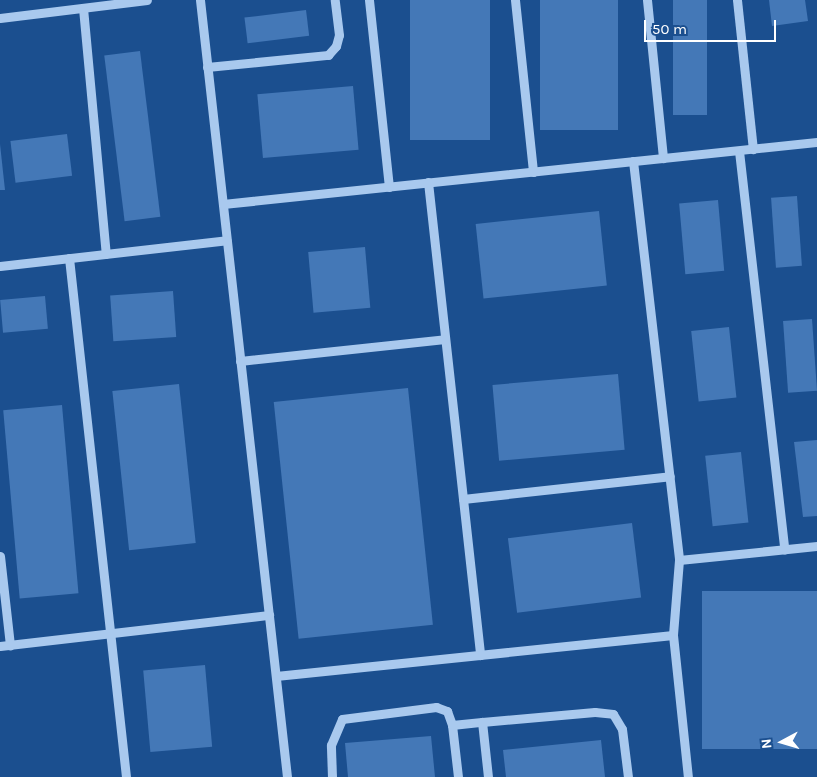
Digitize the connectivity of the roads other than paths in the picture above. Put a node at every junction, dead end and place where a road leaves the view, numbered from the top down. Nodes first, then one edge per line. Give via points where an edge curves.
1 (147, 0) edge
2 (200, 0) edge
3 (335, 0) edge
4 (369, 0) edge
5 (515, 0) edge
6 (647, 0) edge
7 (737, 0) edge
8 (83, 8) junction
9 (0, 18) edge
10 (207, 67) junction
11 (817, 142) edge
12 (753, 149) junction
13 (739, 150) junction
14 (663, 158) junction
15 (633, 162) junction
16 (533, 172) junction
17 (428, 182) junction
18 (389, 187) junction
19 (223, 204) junction
20 (226, 240) junction
21 (106, 254) junction
22 (69, 258) junction
23 (0, 266) edge
24 (445, 339) junction
25 (240, 361) junction
26 (670, 476) junction
27 (462, 499) junction
28 (817, 546) edge
29 (784, 549) junction
30 (0, 556) edge
31 (679, 560) junction
32 (269, 615) junction
33 (110, 633) junction
34 (673, 635) junction
35 (10, 645) junction
36 (0, 646) edge
37 (480, 655) junction
38 (276, 676) junction
39 (482, 722) junction
40 (452, 725) junction
41 (126, 777) edge
42 (287, 777) edge
43 (332, 777) edge
44 (458, 777) edge
45 (488, 777) edge
46 (628, 777) edge
47 (688, 777) edge

1 - 8 lane
2 - 10 lane
3 - 10 lane via 339,35 336,46 328,55
4 - 18 lane
5 - 16 lane
6 - 14 lane
7 - 12 lane
8 - 9 lane
8 - 21 lane
10 - 19 lane
11 - 12 lane
12 - 13 lane
13 - 14 lane
13 - 29 lane
14 - 15 lane
15 - 16 lane
15 - 26 lane
16 - 17 lane
17 - 18 lane
17 - 24 lane
18 - 19 lane
19 - 20 lane
20 - 21 lane
20 - 25 lane
21 - 22 lane
22 - 23 lane
22 - 33 lane
24 - 25 lane
24 - 27 lane
25 - 32 lane
26 - 27 lane
26 - 31 lane
27 - 37 lane
28 - 29 lane
29 - 31 lane
30 - 35 lane
31 - 34 lane
32 - 33 lane
32 - 38 lane
33 - 35 lane
33 - 41 lane
34 - 37 lane
34 - 47 lane
35 - 36 lane
37 - 38 lane
38 - 42 lane
39 - 40 lane
39 - 45 lane
39 - 46 lane via 595,712 613,714 622,729
40 - 43 lane via 447,710 436,707 342,719 331,745
40 - 44 lane

